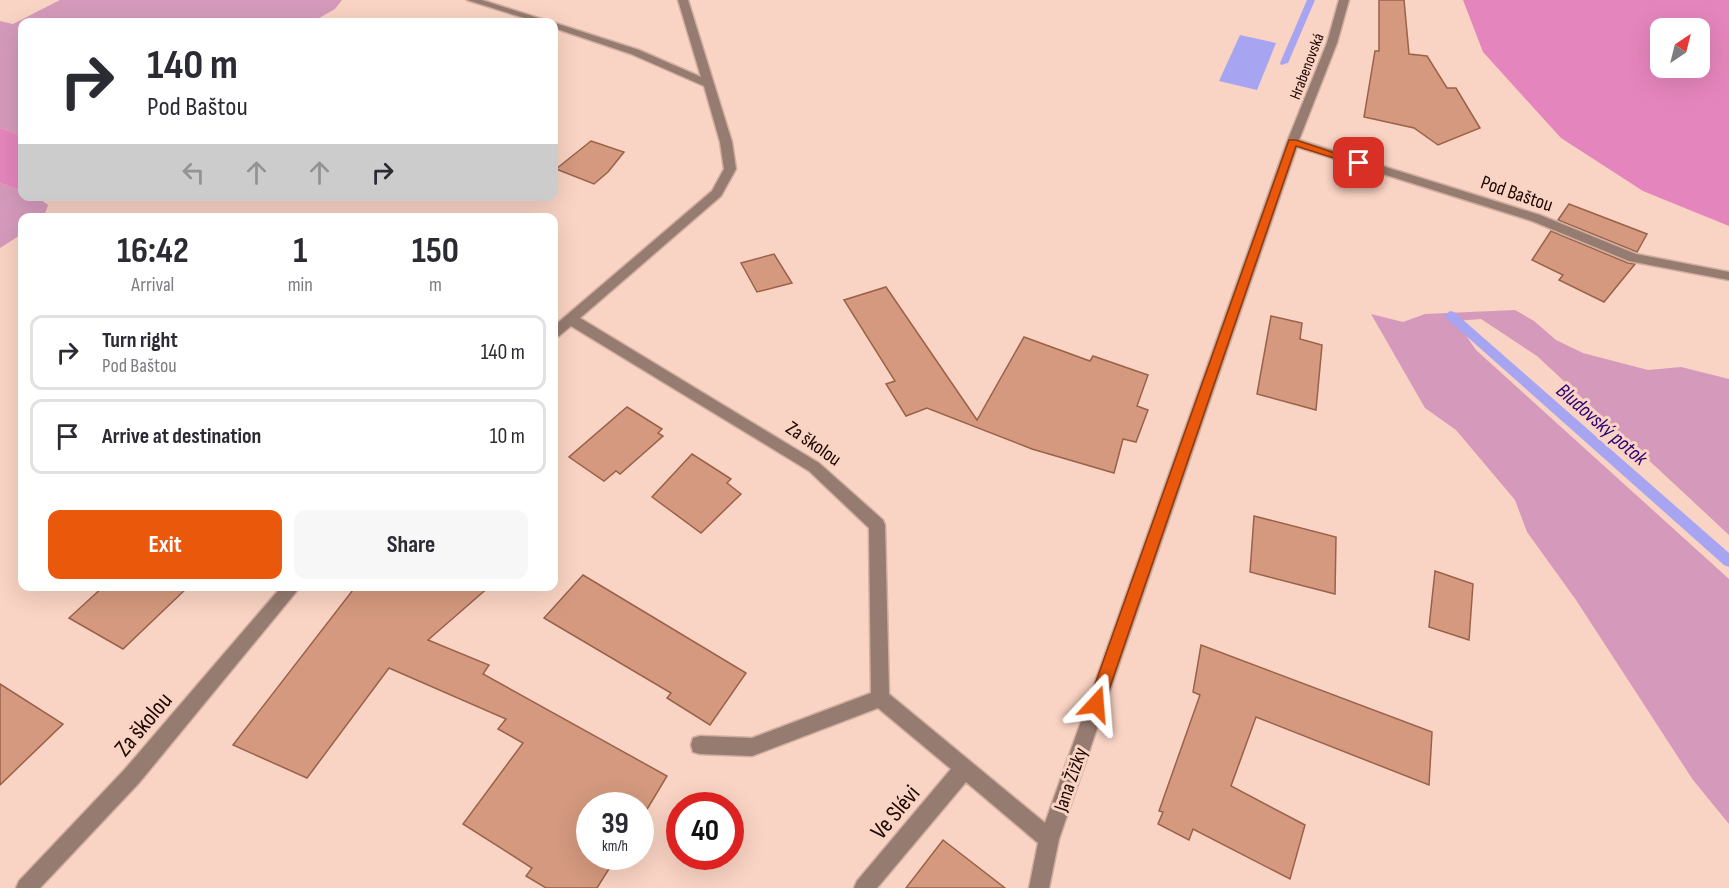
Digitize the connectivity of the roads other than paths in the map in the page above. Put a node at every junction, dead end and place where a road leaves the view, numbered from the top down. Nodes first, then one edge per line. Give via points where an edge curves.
1 (472, 0) edge
2 (683, 0) edge
3 (1344, 0) edge
4 (533, 18) edge
5 (558, 26) edge
6 (706, 83) junction
7 (1293, 142) junction
8 (1729, 276) edge
9 (570, 320) junction
10 (558, 330) edge
11 (289, 591) edge
12 (880, 698) junction
13 (700, 745) dead end
14 (964, 768) junction
15 (1049, 839) junction
16 (26, 888) edge
17 (864, 888) edge
18 (1039, 888) edge

1 - 4 street
2 - 6 street
3 - 7 street, Hrabenovská via 1332,43
5 - 6 street via 635,51
6 - 9 street via 726,142 730,169 717,193
7 - 8 street, Pod Baštou via 1536,218 1633,258
7 - 15 street, Jana Žižky
9 - 10 street
9 - 12 street, Za školou via 814,467 877,525
11 - 16 street, Za školou via 132,776
12 - 13 street via 752,747
12 - 14 street, Jana Žižky
14 - 15 street, Jana Žižky
14 - 17 street, Ve Slévi
15 - 18 street, Jana Žižky

